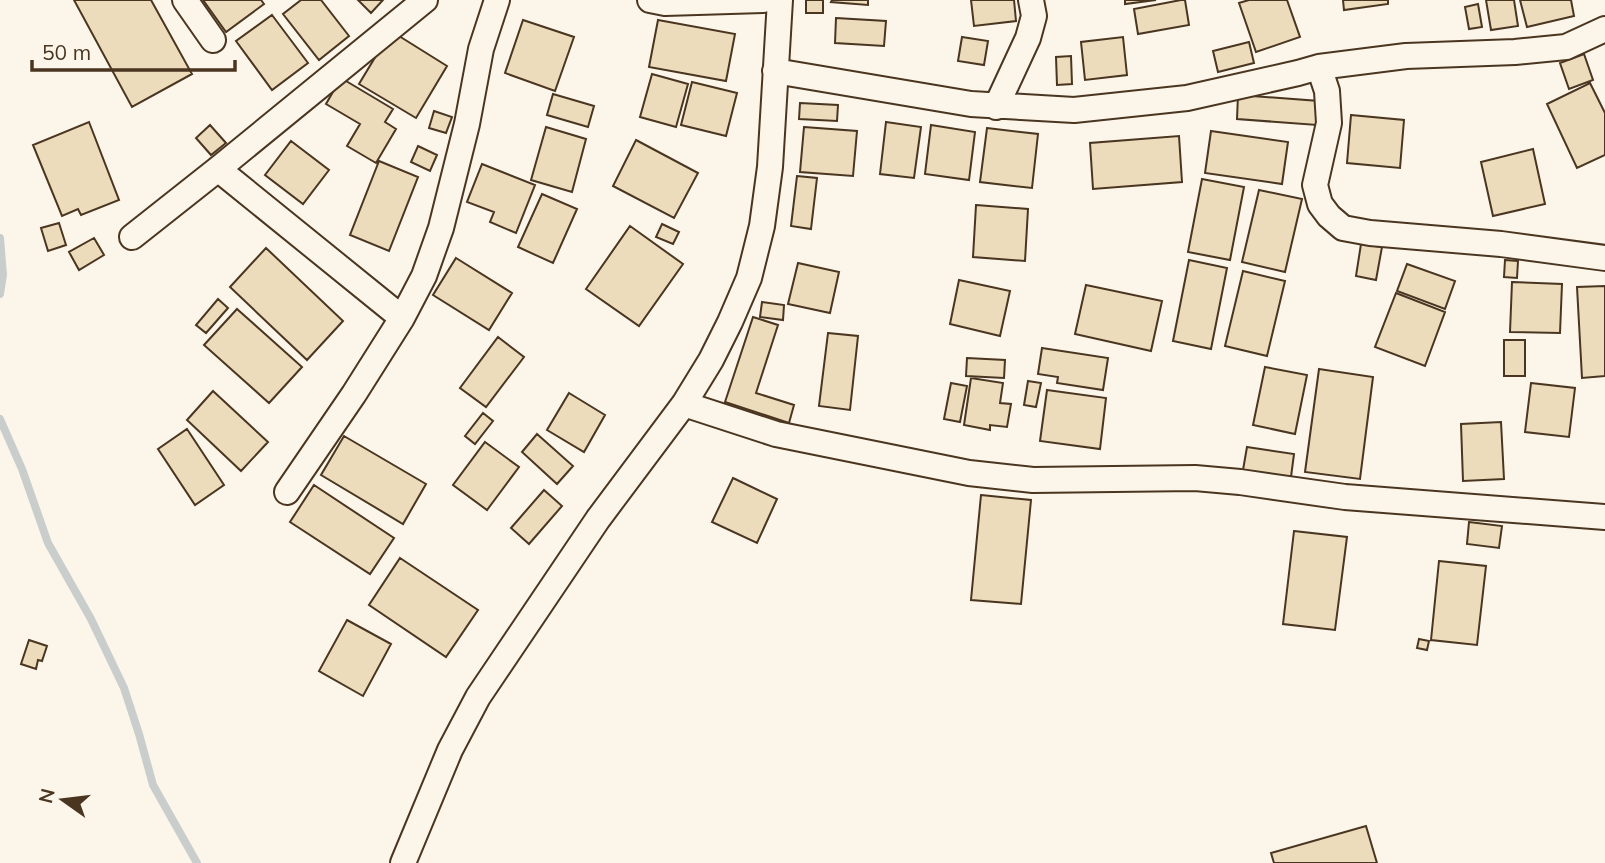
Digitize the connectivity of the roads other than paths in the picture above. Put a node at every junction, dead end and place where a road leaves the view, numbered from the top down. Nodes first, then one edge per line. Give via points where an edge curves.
1 (186, 0) edge
2 (425, 0) edge
3 (497, 0) edge
4 (650, 0) edge
5 (763, 0) edge
6 (780, 0) edge
7 (1031, 0) edge
8 (1605, 29) edge
9 (213, 40) dead end
10 (1319, 67) junction
11 (775, 71) junction
12 (996, 107) junction
13 (218, 169) junction
14 (132, 237) dead end
15 (1605, 258) edge
16 (402, 318) junction
17 (684, 404) junction
18 (287, 492) dead end
19 (1605, 517) edge
20 (403, 863) edge

1 - 9 street
2 - 13 street
3 - 16 street via 481,49 442,228
4 - 5 street
6 - 11 street
7 - 12 street via 1034,16 1028,38
8 - 10 street via 1566,47 1406,56
10 - 12 street via 1187,98 1074,110
10 - 15 street via 1327,91 1329,123 1315,184 1320,204 1343,228
11 - 12 street
11 - 17 street via 770,167 749,278 711,360
13 - 14 street
13 - 16 street
16 - 18 street
17 - 19 street via 776,434 969,473 1033,480 1195,478 1345,496
17 - 20 street via 598,519 478,697 450,750

